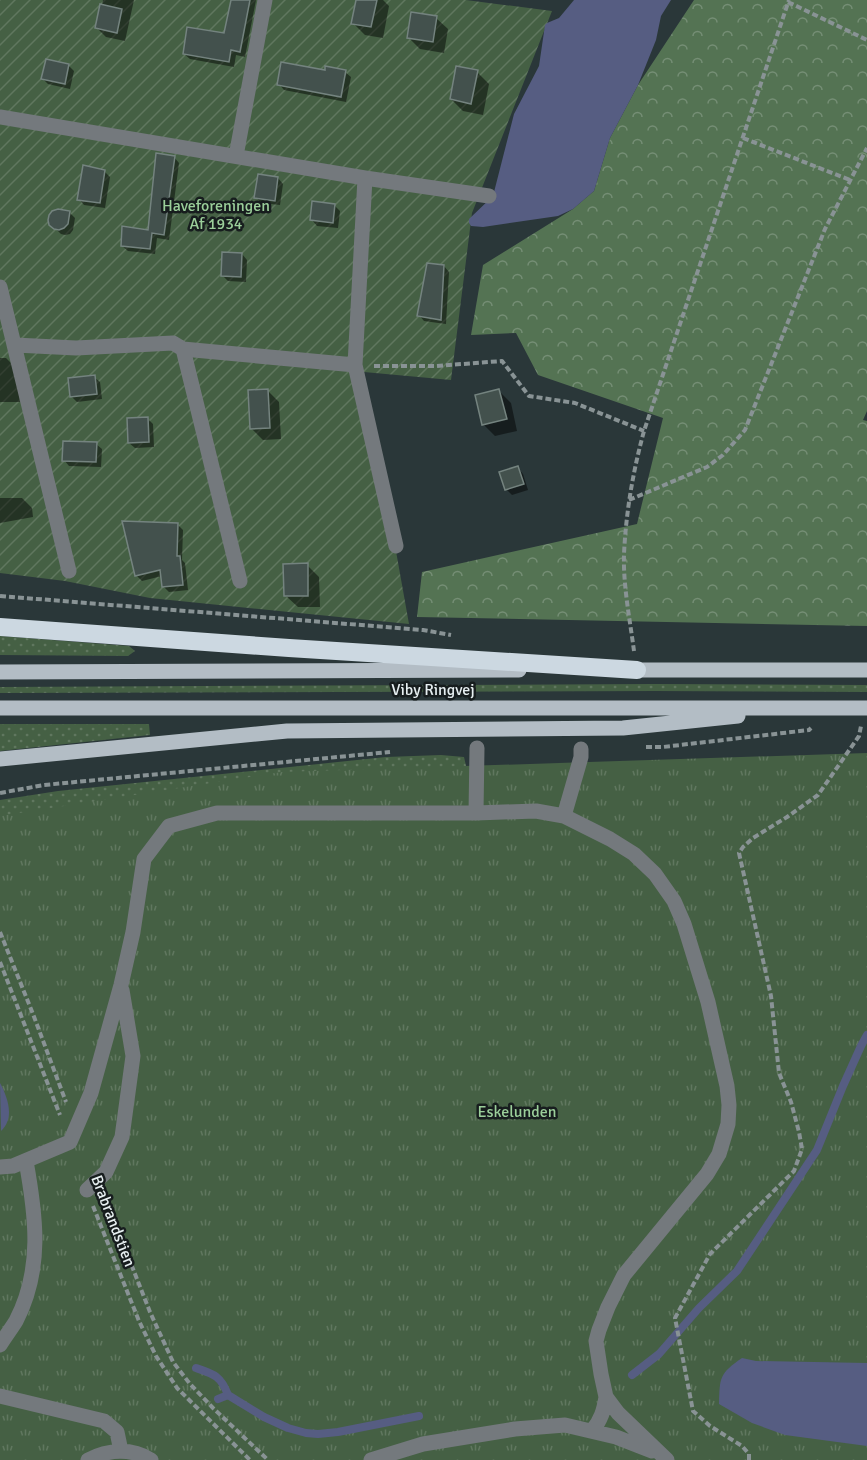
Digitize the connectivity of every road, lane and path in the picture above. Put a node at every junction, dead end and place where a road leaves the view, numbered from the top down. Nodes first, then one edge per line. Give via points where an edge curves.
1 (265, 0) edge
2 (788, 1) edge
3 (867, 39) edge
4 (0, 117) edge
5 (742, 138) junction
6 (867, 148) edge
7 (236, 156) junction
8 (365, 178) junction
9 (850, 180) junction
10 (489, 196) dead end
11 (0, 287) edge
12 (15, 345) junction
13 (183, 349) junction
14 (355, 365) junction
15 (645, 431) junction
16 (629, 500) junction
17 (396, 546) dead end
18 (69, 571) dead end
19 (240, 581) dead end
20 (0, 596) edge
21 (0, 627) edge
22 (456, 636) dead end
23 (637, 670) junction
24 (867, 670) edge
25 (0, 672) edge
26 (825, 707) junction
27 (0, 708) edge
28 (866, 708) edge
29 (477, 748) dead end
30 (639, 748) dead end
31 (581, 749) dead end
32 (395, 751) dead end
33 (0, 759) edge
34 (0, 793) edge
35 (476, 813) junction
36 (564, 816) junction
37 (0, 932) edge
38 (0, 962) edge
39 (121, 985) junction
40 (73, 1136) junction
41 (26, 1161) junction
42 (0, 1167) edge
43 (92, 1185) junction
44 (0, 1345) edge
45 (0, 1396) edge
46 (606, 1397) junction
47 (592, 1431) junction
48 (121, 1450) junction
49 (663, 1457) edge
50 (88, 1460) edge
51 (151, 1460) edge
52 (250, 1460) edge
53 (268, 1460) edge
54 (371, 1460) edge
55 (749, 1460) edge

1 - 7 street
2 - 3 path
2 - 5 path
4 - 7 street
5 - 9 path
5 - 15 path
6 - 9 path
7 - 8 street
8 - 10 street
8 - 14 street
9 - 16 path via 825,229 745,430 707,467
11 - 12 street
12 - 13 street via 76,348 172,344
12 - 18 street
13 - 14 street
13 - 19 street
14 - 15 path via 436,366 502,361 529,396 575,403
14 - 17 street
15 - 16 path
16 - 23 path via 624,556
20 - 22 path via 423,630
21 - 23 highway
23 - 24 main road, Viby Ringvej
23 - 25 main road, Viby Ringvej
26 - 27 main road, Viby Ringvej
26 - 28 main road, Viby Ringvej
26 - 30 path via 809,730
26 - 33 main road via 623,728 287,730
28 - 55 path via 859,736 818,795 753,838 739,853 771,996 779,1073 791,1102 801,1149 794,1171 711,1254 675,1318 693,1411 742,1446
29 - 35 street
31 - 36 street
32 - 34 path via 55,784
35 - 36 street via 536,811
35 - 39 street via 217,813 169,826 144,859
36 - 46 street via 634,854 655,874 674,901 708,1002 729,1105 720,1154 624,1275 608,1307 596,1341
37 - 40 path via 33,1014
38 - 40 path
39 - 40 street via 91,1093
39 - 43 street via 133,1056 122,1137 105,1172
40 - 41 street
41 - 42 street
41 - 44 street via 34,1202 35,1260 16,1321
43 - 52 path, Brabrandstien via 139,1321 156,1356 177,1388
43 - 53 path via 173,1362
45 - 48 street via 104,1421 117,1432
46 - 47 street via 600,1421
46 - 49 street
47 - 49 street
47 - 54 street via 565,1425 515,1429 423,1444
48 - 50 street
48 - 51 street

